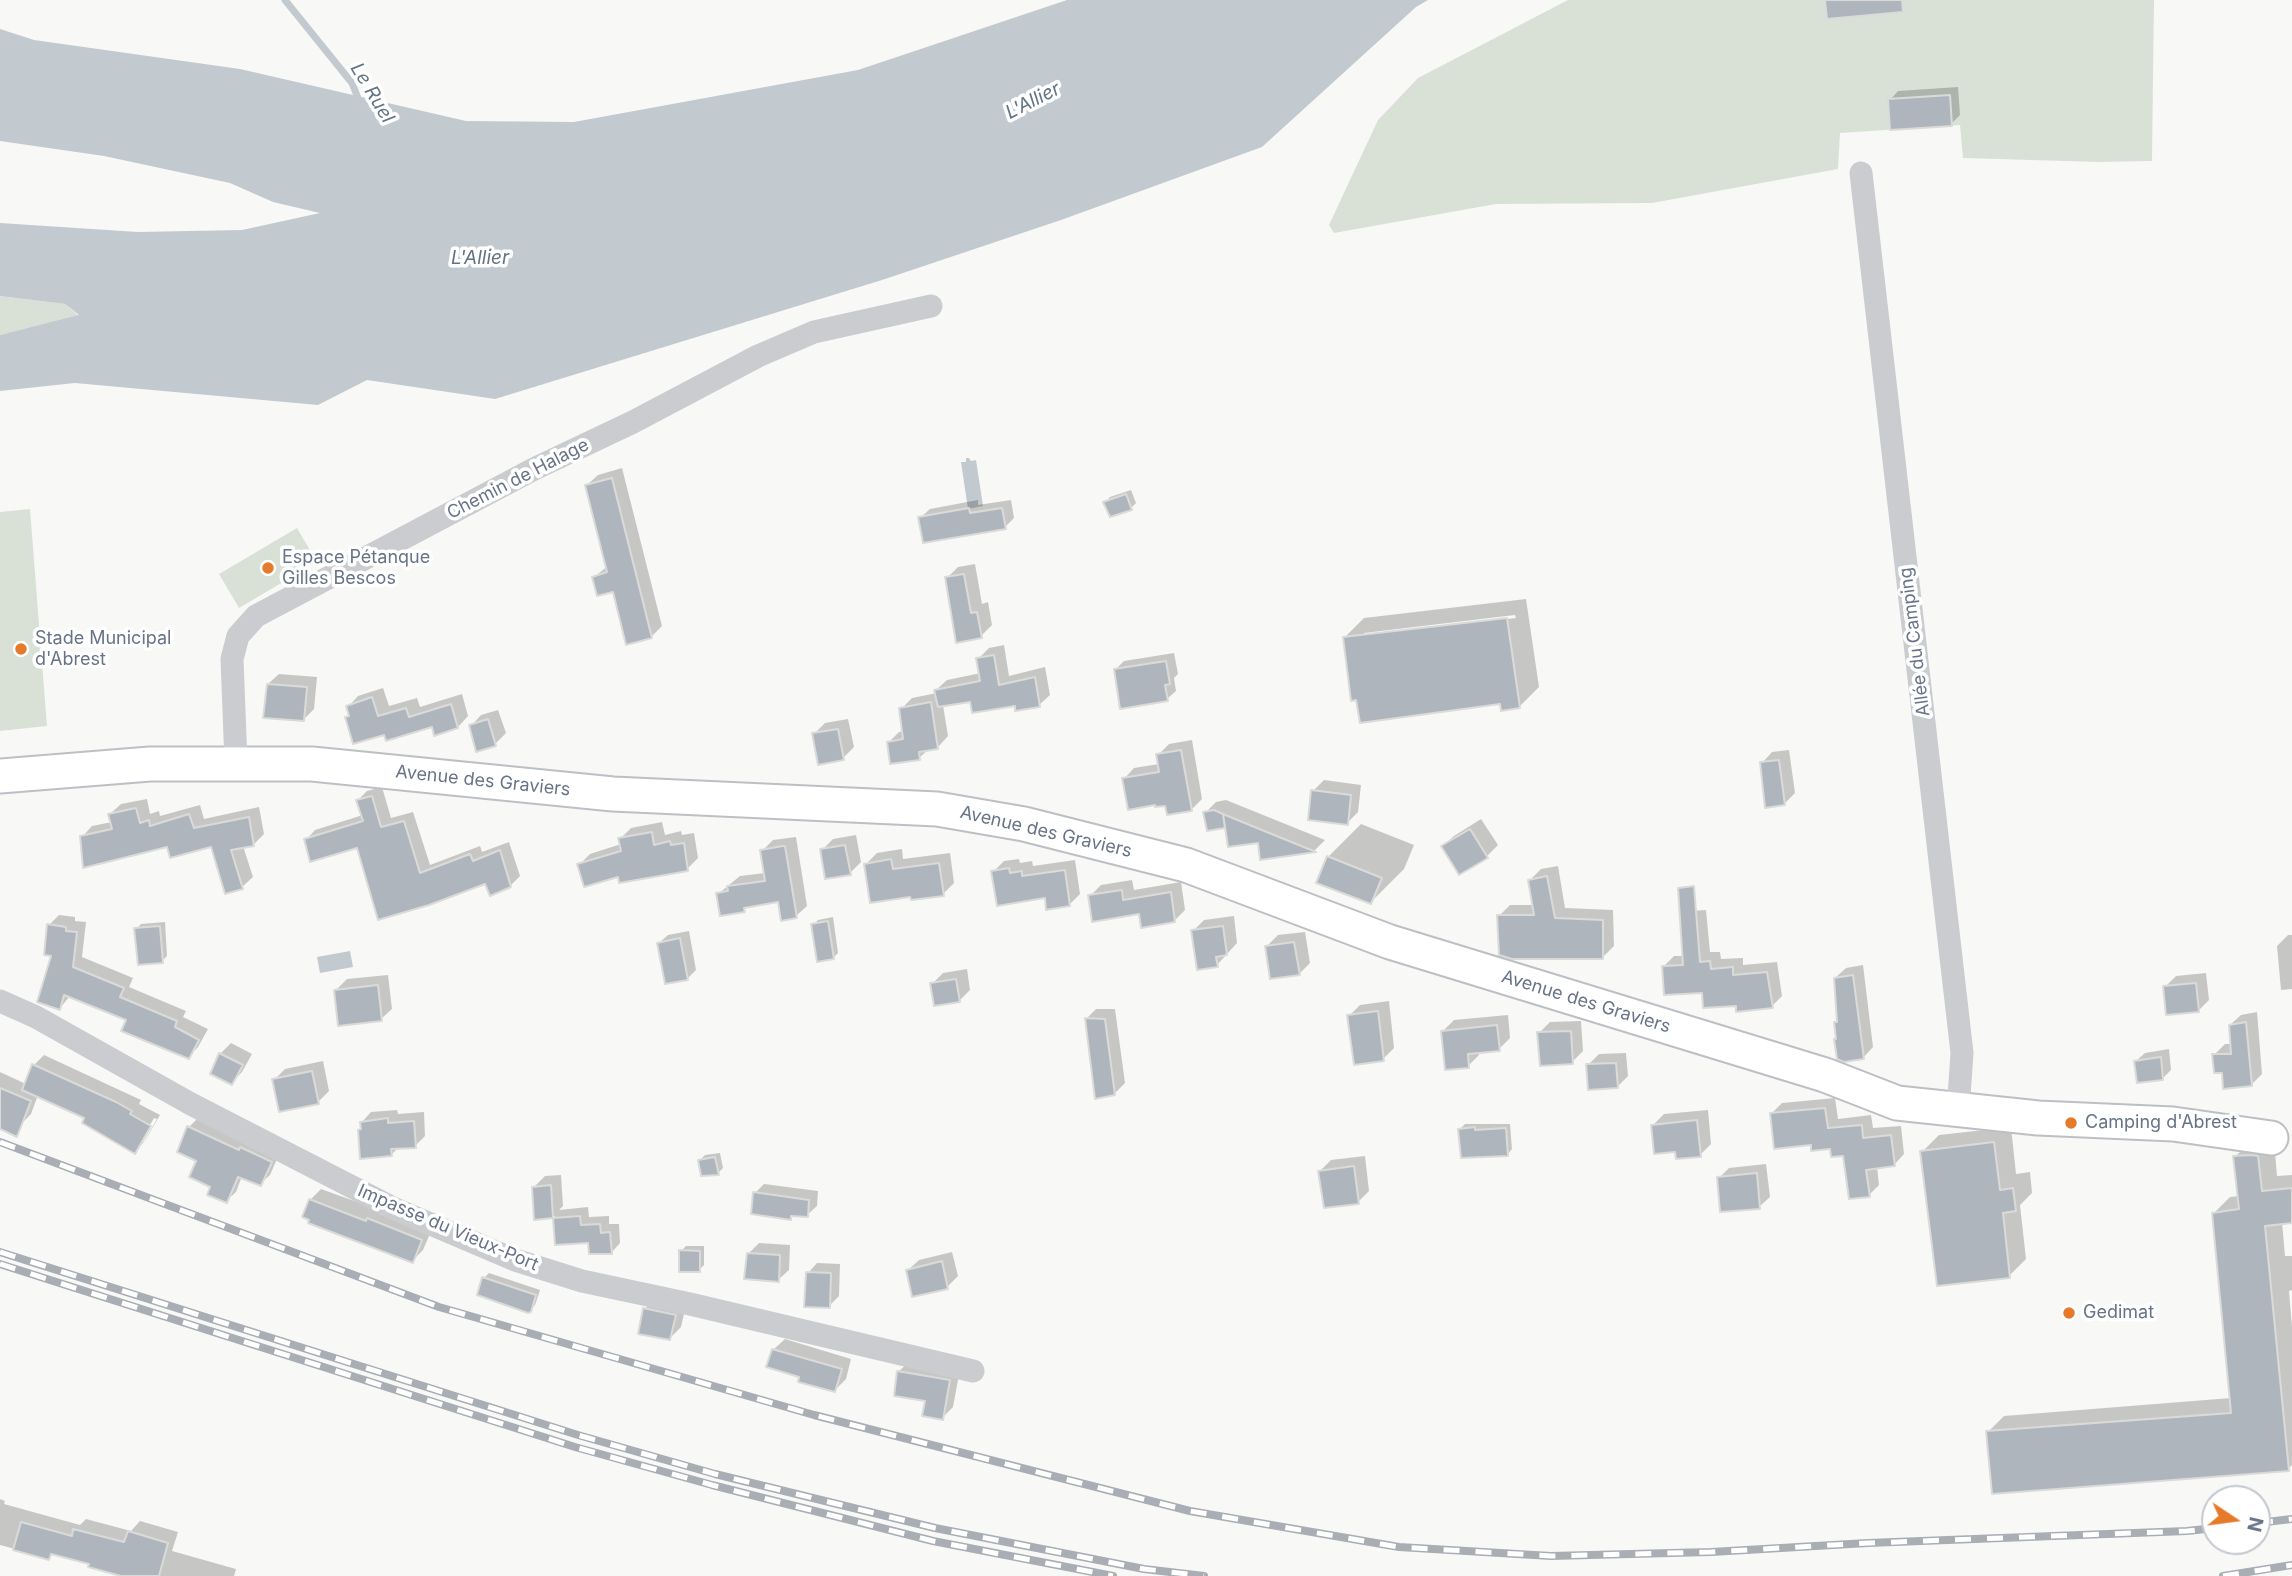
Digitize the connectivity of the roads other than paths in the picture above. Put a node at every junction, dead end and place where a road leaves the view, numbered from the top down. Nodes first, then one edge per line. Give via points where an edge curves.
1 (1861, 173) dead end
2 (931, 306) dead end
3 (0, 760) edge
4 (236, 763) junction
5 (150, 764) junction
6 (0, 776) edge
7 (0, 1001) edge
8 (1959, 1103) junction
9 (2281, 1141) edge
10 (973, 1371) dead end

1 - 8 street, Allée du Camping via 1962,1053
2 - 4 street, Chemin de Halage via 814,332 758,356 256,616 238,636 232,659
3 - 5 street, Avenue des Graviers via 49,756
4 - 5 street, Avenue des Graviers
4 - 8 street, Avenue des Graviers via 312,764 613,794 937,809 1024,824 1186,865 1390,942 1825,1075
5 - 6 street, Avenue des Graviers
7 - 10 street, Impasse du Vieux-Port via 393,1208 515,1260 582,1282
8 - 9 street, Avenue des Graviers via 2171,1109

